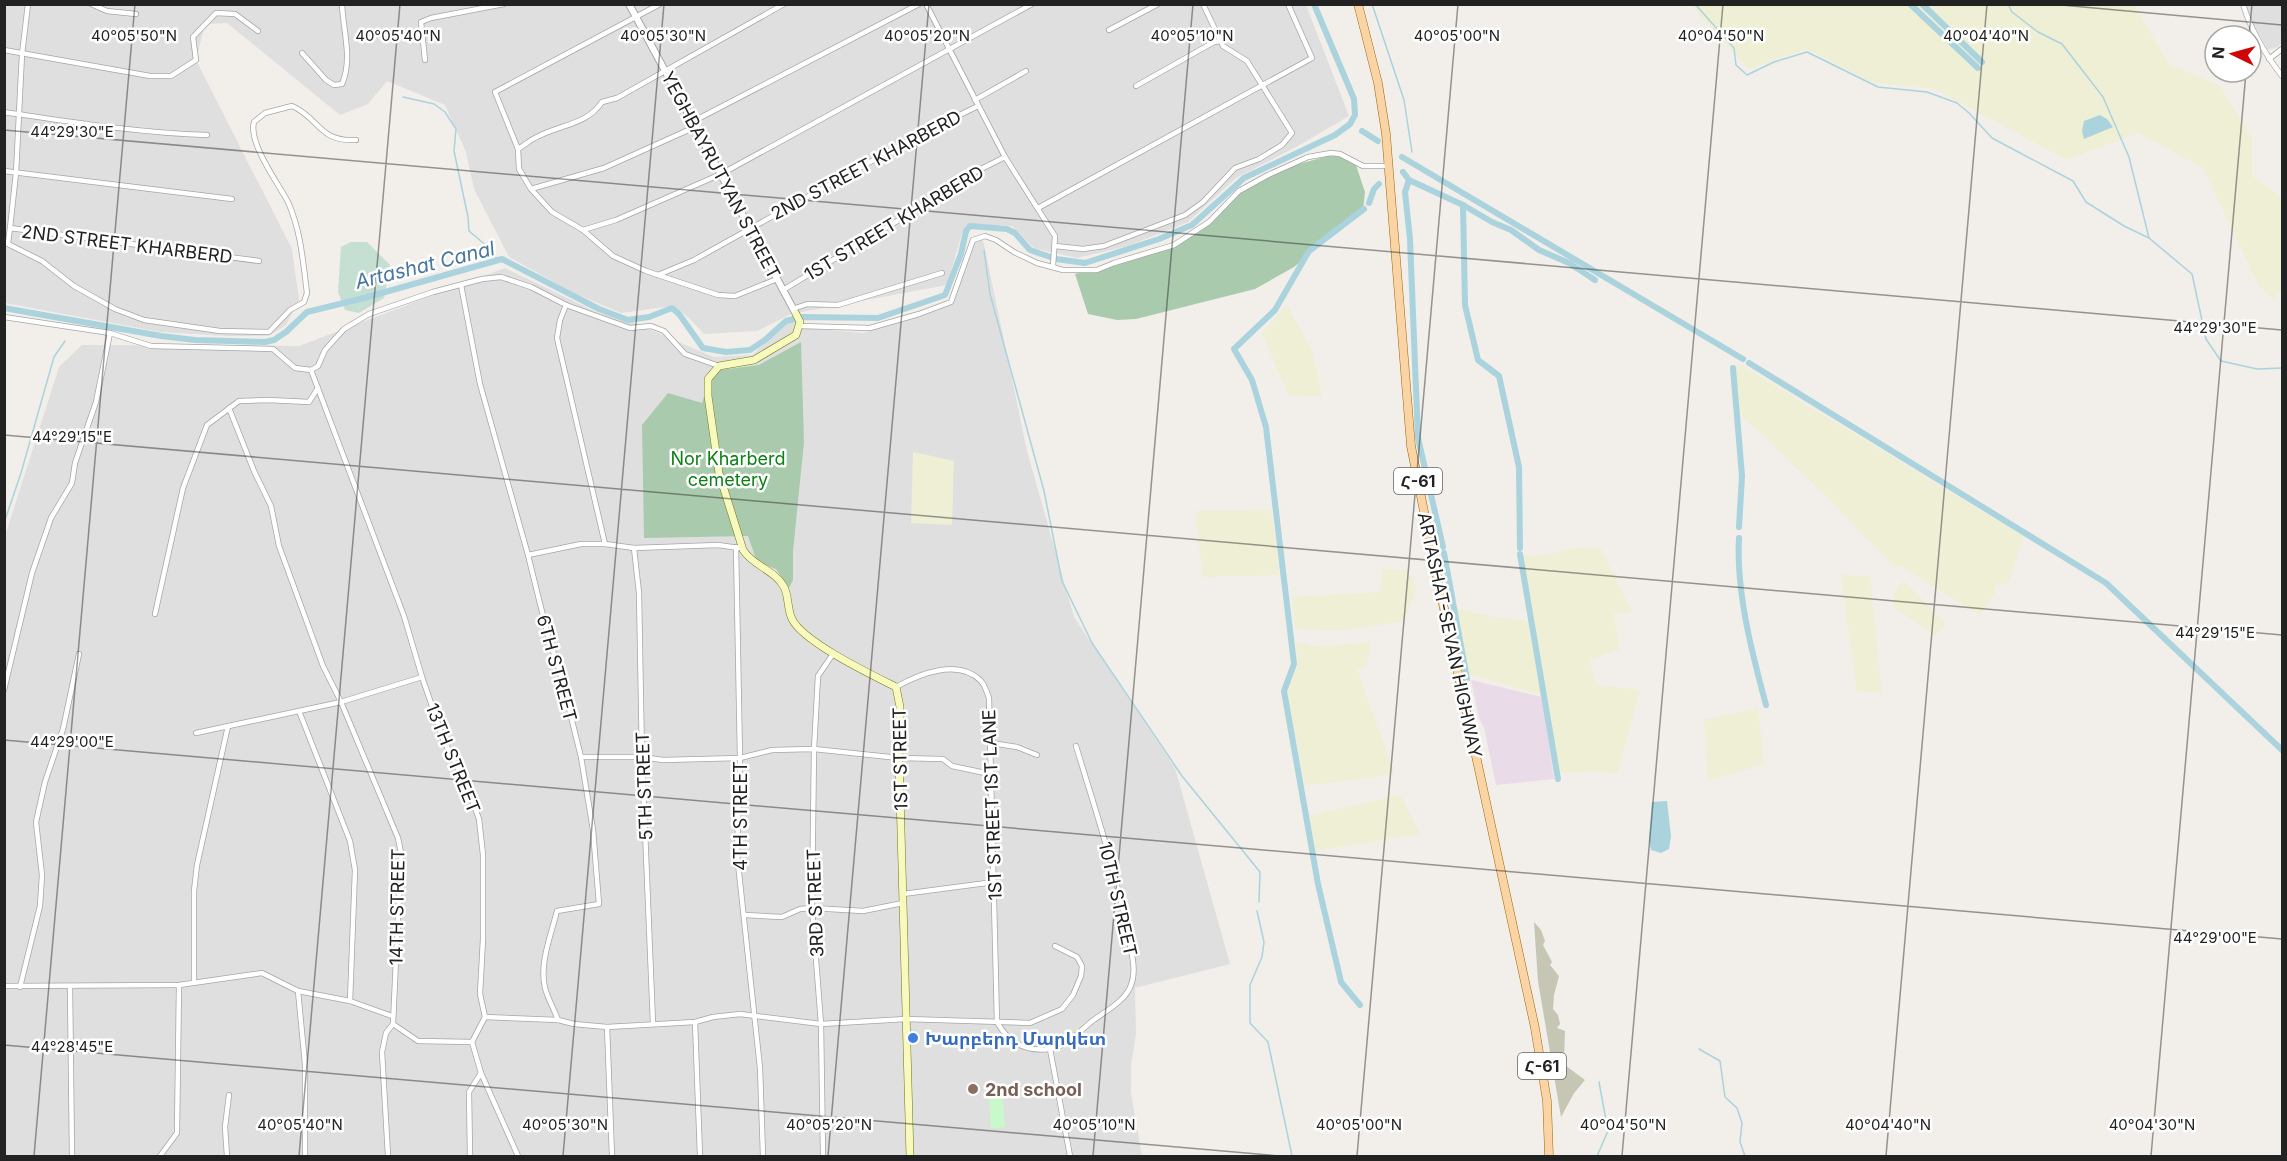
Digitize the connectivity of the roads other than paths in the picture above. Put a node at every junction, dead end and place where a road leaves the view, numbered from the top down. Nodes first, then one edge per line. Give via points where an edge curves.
1 (28, 4) edge
2 (91, 4) edge
3 (342, 4) edge
4 (504, 4) edge
5 (629, 4) edge
6 (660, 4) edge
7 (784, 4) edge
8 (919, 4) edge
9 (926, 4) edge
10 (1032, 4) edge
11 (1158, 4) edge
12 (1203, 4) edge
13 (1287, 4) edge
14 (1358, 4) edge
15 (2243, 4) edge
16 (136, 14) dead end
17 (636, 18) junction
18 (1109, 30) dead end
19 (258, 31) dead end
20 (1220, 41) junction
21 (2283, 49) edge
22 (4, 50) edge
23 (950, 50) junction
24 (302, 53) dead end
25 (22, 54) junction
26 (2269, 59) junction
27 (425, 60) dead end
28 (664, 70) junction
29 (1026, 71) dead end
30 (2283, 76) edge
31 (1263, 85) junction
32 (1136, 86) dead end
33 (975, 100) junction
34 (978, 106) junction
35 (4, 112) edge
36 (20, 114) junction
37 (693, 124) junction
38 (207, 135) dead end
39 (356, 140) dead end
40 (518, 149) junction
41 (1005, 157) junction
42 (1389, 166) junction
43 (4, 171) edge
44 (16, 173) junction
45 (721, 174) junction
46 (531, 189) junction
47 (232, 199) dead end
48 (1038, 208) junction
49 (749, 227) junction
50 (9, 228) junction
51 (583, 230) junction
52 (6, 243) edge
53 (1055, 246) junction
54 (259, 261) dead end
55 (1053, 266) junction
56 (942, 273) dead end
57 (658, 275) junction
58 (777, 279) junction
59 (461, 285) junction
60 (783, 290) junction
61 (566, 305) junction
62 (795, 311) junction
63 (4, 317) edge
64 (800, 324) junction
65 (110, 333) junction
66 (719, 366) junction
67 (311, 370) junction
68 (318, 388) junction
69 (229, 408) junction
70 (605, 544) junction
71 (634, 548) junction
72 (740, 549) junction
73 (528, 555) junction
74 (155, 614) dead end
75 (79, 654) dead end
76 (833, 654) junction
77 (422, 677) junction
78 (896, 687) junction
79 (4, 690) edge
80 (341, 702) junction
81 (299, 711) junction
82 (228, 726) junction
83 (196, 733) dead end
84 (991, 743) junction
85 (1076, 746) dead end
86 (814, 749) junction
87 (1037, 755) dead end
88 (642, 756) junction
89 (581, 757) junction
90 (740, 758) junction
91 (899, 758) junction
92 (990, 774) junction
93 (994, 882) junction
94 (903, 894) junction
95 (903, 903) junction
96 (812, 908) junction
97 (745, 915) junction
98 (1055, 946) dead end
99 (194, 982) junction
100 (179, 985) junction
101 (4, 986) edge
102 (20, 987) junction
103 (70, 987) junction
104 (298, 991) junction
105 (350, 1001) junction
106 (393, 1016) junction
107 (485, 1017) junction
108 (755, 1017) junction
109 (906, 1019) junction
110 (558, 1020) junction
111 (695, 1022) junction
112 (997, 1022) junction
113 (393, 1024) junction
114 (653, 1024) junction
115 (821, 1024) junction
116 (607, 1027) junction
117 (472, 1042) junction
118 (1050, 1049) junction
119 (481, 1073) junction
120 (229, 1095) dead end
121 (72, 1156) edge
122 (160, 1156) edge
123 (227, 1156) edge
124 (305, 1156) edge
125 (388, 1156) edge
126 (470, 1156) edge
127 (518, 1156) edge
128 (612, 1156) edge
129 (700, 1156) edge
130 (764, 1156) edge
131 (823, 1156) edge
132 (910, 1156) edge
133 (1070, 1156) edge
134 (1549, 1156) edge

1 - 25 street
2 - 16 street via 107,11
3 - 24 street via 348,58 342,84 326,80
4 - 27 street via 421,22
5 - 17 street, YEGHBAYRUTYAN STREET
6 - 17 street
7 - 28 street
8 - 37 street
9 - 23 street
10 - 23 street
11 - 18 street
12 - 20 street
13 - 31 street via 1312,58
14 - 42 main road, ARTASHAT-SEVAN HIGHWAY / Հ-61 via 1378,83
15 - 26 street via 2247,22
17 - 28 street, YEGHBAYRUTYAN STREET
17 - 40 street, 1ST STREET KHARBERD via 495,92
19 - 25 street via 235,14 216,13 193,37 196,60 171,76 150,76
20 - 31 street via 1247,61
20 - 32 street
21 - 26 street
22 - 25 street
23 - 33 street
23 - 45 street
25 - 36 street
26 - 30 street
28 - 37 street, YEGHBAYRUTYAN STREET
28 - 40 street via 617,98 602,102 596,111 539,135
29 - 33 street, 2ND STREET KHARBERD
31 - 48 street
31 - 53 street via 1292,133 1282,145 1235,168 1185,215 1104,246
33 - 34 street
34 - 41 street
34 - 49 street, 2ND STREET KHARBERD
35 - 36 street
36 - 38 street
36 - 44 street
37 - 45 street, YEGHBAYRUTYAN STREET
37 - 46 street via 604,168
39 - 52 street via 328,136 292,106 265,113 254,122 258,146 288,203 302,247 307,294 303,303 290,310 269,332 220,331 144,320 115,309 74,286 42,261
40 - 46 street, 1ST STREET KHARBERD via 519,169
41 - 48 street
41 - 60 street, 1ST STREET KHARBERD via 963,178
42 - 55 street via 1364,166 1340,154 1308,157 1239,191 1209,222 1174,245 1097,270 1073,271
42 - 134 main road, ARTASHAT-SEVAN HIGHWAY / Հ-61 via 1412,446 1535,1028 1547,1101
43 - 44 street
44 - 47 street
44 - 50 street
45 - 49 street, YEGHBAYRUTYAN STREET
45 - 51 street via 616,220
46 - 51 street, 1ST STREET KHARBERD via 552,212
48 - 53 street via 1055,236
49 - 57 street, 2ND STREET KHARBERD via 694,260
49 - 58 street, YEGHBAYRUTYAN STREET
50 - 52 street, 2ND STREET KHARBERD
50 - 54 street, 2ND STREET KHARBERD
51 - 57 street, 1ST STREET KHARBERD via 613,256
53 - 55 street
55 - 64 street via 1037,263 985,236 973,240 951,302 870,328
56 - 62 street via 838,305 807,304
57 - 58 street, 1ST STREET KHARBERD via 718,295 735,296
58 - 60 street, YEGHBAYRUTYAN STREET
59 - 61 street via 501,278 531,287
59 - 67 street via 369,314 344,329
59 - 73 street, 6TH STREET via 480,384
60 - 62 street, YEGHBAYRUTYAN STREET
61 - 66 street via 630,328 651,326 664,331 685,354
61 - 70 street via 557,338
62 - 64 main road
63 - 65 street
64 - 66 main road via 796,334 754,360
65 - 67 street via 151,346 273,349 295,368
65 - 79 street via 96,402 72,483 51,518 32,573
66 - 72 main road via 708,379 708,396 719,473
67 - 68 street, 13TH STREET
68 - 69 street via 309,402 303,404 239,401
68 - 77 street, 13TH STREET via 404,616
69 - 74 street via 207,425 193,458
69 - 80 street, 14TH STREET via 271,506 279,546 299,604
70 - 71 street
70 - 73 street via 581,544
71 - 72 street via 718,545
71 - 88 street, 5TH STREET via 639,593
72 - 76 main road, 1ST STREET via 785,588 792,621
72 - 90 street, 4TH STREET
73 - 89 street, 6TH STREET
75 - 102 street via 63,729 36,822 42,875 40,906
76 - 78 main road, 1ST STREET
76 - 86 street, 3RD STREET via 818,676
77 - 80 street
77 - 107 street, 13TH STREET via 444,741 479,819 483,855 480,994
78 - 84 street, 1ST STREET 1ST LANE via 937,670 968,671 982,682 989,698
78 - 91 main road, 1ST STREET via 900,707
80 - 81 street
80 - 106 street, 14TH STREET via 401,853
81 - 82 street
81 - 105 street via 350,841 355,870
82 - 83 street
82 - 99 street via 197,865
84 - 87 street
84 - 92 street, 1ST STREET 1ST LANE
85 - 118 street, 10TH STREET via 1120,894 1133,970 1131,986 1123,997 1066,1042
86 - 90 street via 772,750
86 - 91 street
86 - 96 street, 3RD STREET
88 - 89 street
88 - 90 street via 663,760
88 - 114 street, 5TH STREET
89 - 110 street, 6TH STREET via 593,830 598,904 556,911 544,976
90 - 97 street, 4TH STREET via 737,854
91 - 92 street via 943,759 952,766
91 - 94 main road, 1ST STREET
92 - 93 street, 1ST STREET 1ST LANE
93 - 94 street
93 - 112 street, 1ST STREET 1ST LANE
94 - 95 main road, 1ST STREET
95 - 96 street via 863,911
95 - 109 main road, 1ST STREET
96 - 97 street via 782,917
96 - 115 street, 3RD STREET
97 - 108 street, 4TH STREET
98 - 112 street via 1077,957 1082,966 1073,996 1062,1010 1030,1023
99 - 100 street
99 - 104 street via 262,973
100 - 103 street
100 - 122 street via 177,1133
101 - 102 street
102 - 103 street
103 - 121 street
104 - 105 street
104 - 124 street via 305,1064
105 - 106 street
106 - 113 street, 14TH STREET
107 - 110 street
107 - 117 street
108 - 111 street via 740,1014
108 - 115 street
108 - 130 street, 4TH STREET
109 - 112 street
109 - 115 street
109 - 132 main road, 1ST STREET
110 - 116 street
111 - 114 street
111 - 129 street
112 - 118 street via 1012,1043
113 - 117 street via 418,1041
113 - 125 street via 386,1033 382,1052
114 - 116 street
115 - 131 street, 3RD STREET
116 - 128 street
117 - 119 street
118 - 133 street
119 - 126 street via 469,1092
119 - 127 street
120 - 123 street

